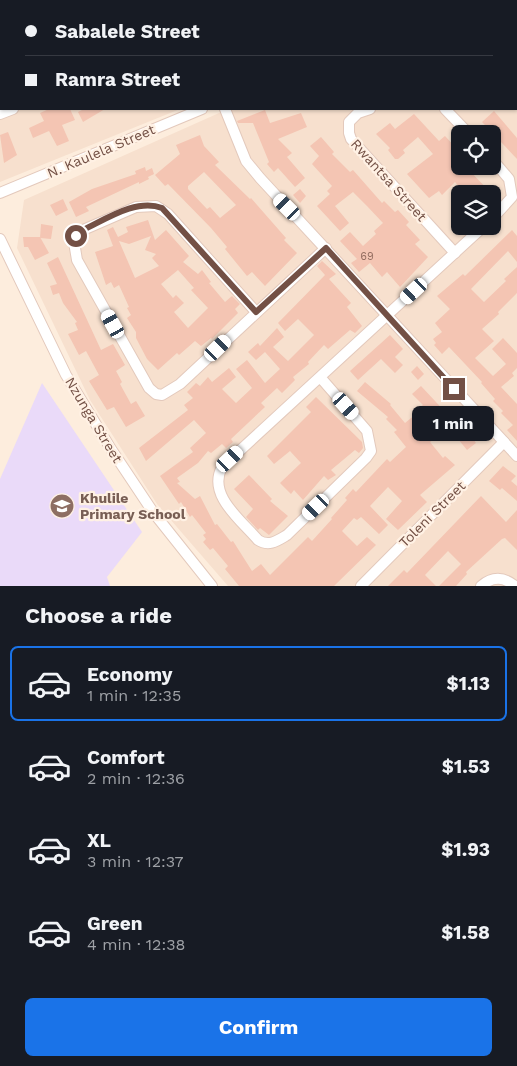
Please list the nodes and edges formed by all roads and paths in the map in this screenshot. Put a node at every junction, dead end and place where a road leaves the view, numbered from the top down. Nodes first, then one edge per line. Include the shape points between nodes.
1 (200, 110) edge
2 (225, 110) edge
3 (367, 110) edge
4 (446, 110) edge
5 (460, 125) edge
6 (501, 170) edge
7 (0, 193) edge
8 (501, 209) edge
9 (474, 235) edge
10 (0, 239) edge
11 (326, 248) junction
12 (455, 253) junction
13 (256, 312) junction
14 (387, 316) junction
15 (320, 377) junction
16 (504, 442) junction
17 (517, 456) edge
18 (212, 586) edge
19 (361, 586) edge
20 (482, 586) edge
21 (515, 586) edge

1 - 7 street, N. Kaulela Street
2 - 11 street via 246,161
3 - 12 street, Rwantsa Street via 349,122 351,139
4 - 5 street
6 - 8 street via 509,179 512,197
9 - 12 street
10 - 18 street, Nzunga Street via 66,375 110,449 153,512
11 - 13 street
11 - 14 street
12 - 14 street
13 - 13 street via 168,214 156,206 136,207 83,230 74,242 77,260 148,388 156,394 162,395 180,384
14 - 15 street
14 - 16 street
15 - 15 street via 368,431 371,451 287,535 270,544 264,543 221,496 217,476 222,467
16 - 17 street
16 - 19 street, Toleni Street
20 - 21 street via 493,578 502,578

